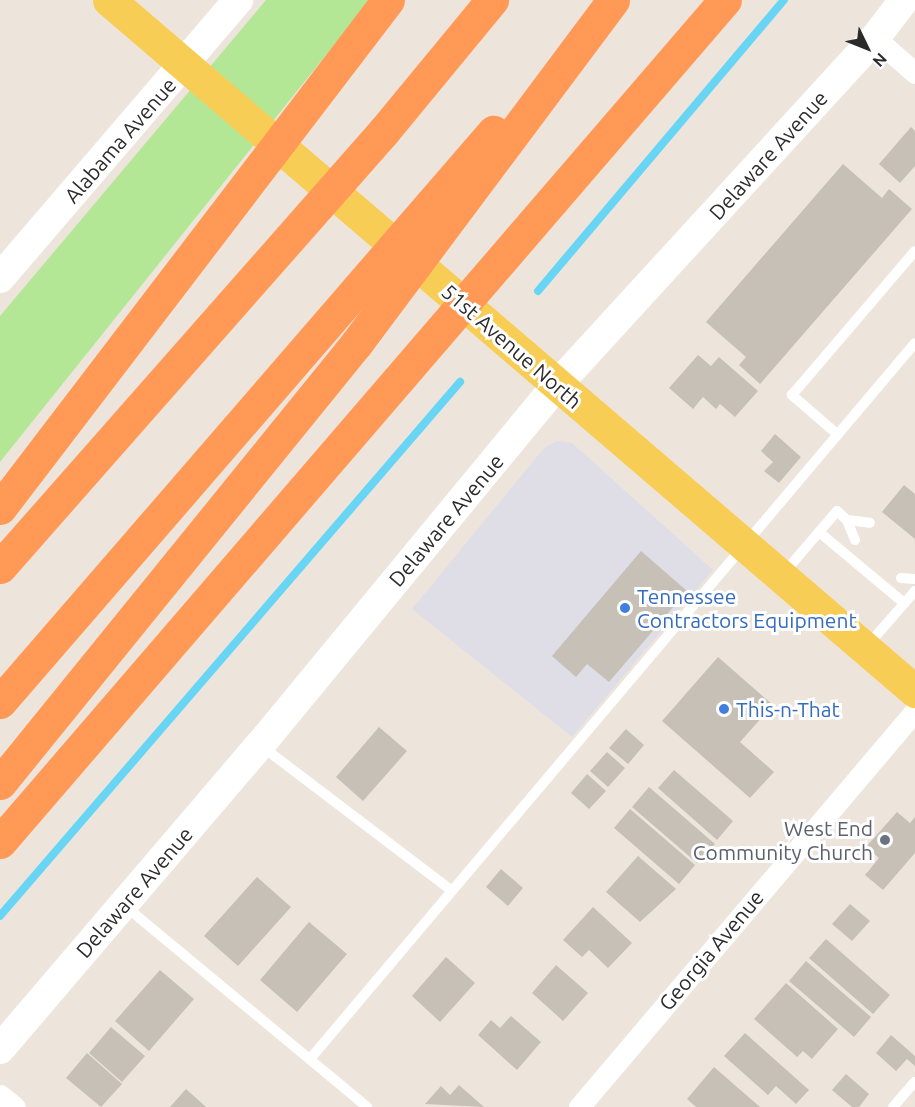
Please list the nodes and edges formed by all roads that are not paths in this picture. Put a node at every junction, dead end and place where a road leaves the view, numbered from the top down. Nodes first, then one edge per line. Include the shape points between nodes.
1 (109, 0) edge
2 (238, 0) edge
3 (388, 0) edge
4 (492, 0) edge
5 (606, 0) edge
6 (613, 0) edge
7 (725, 0) edge
8 (904, 0) edge
9 (875, 38) junction
10 (186, 64) junction
11 (915, 73) edge
12 (463, 185) junction
13 (915, 250) edge
14 (0, 278) edge
15 (915, 343) edge
16 (557, 384) junction
17 (837, 434) junction
18 (0, 508) edge
19 (847, 520) junction
20 (870, 523) dead end
21 (819, 532) junction
22 (855, 540) dead end
23 (742, 544) junction
24 (0, 567) edge
25 (781, 577) junction
26 (901, 578) dead end
27 (915, 579) edge
28 (915, 591) edge
29 (904, 603) junction
30 (866, 648) junction
31 (915, 691) edge
32 (0, 702) edge
33 (915, 711) edge
34 (260, 745) junction
35 (0, 783) edge
36 (0, 842) edge
37 (452, 891) junction
38 (122, 904) junction
39 (0, 1049) edge
40 (310, 1059) junction
41 (915, 1082) edge
42 (0, 1095) edge
43 (15, 1107) edge
44 (367, 1107) edge
45 (579, 1107) edge
46 (893, 1107) edge

1 - 10 main road, 51st Avenue North
2 - 10 main road, Alabama Avenue
3 - 18 highway
4 - 24 highway via 384,131
5 - 12 highway
6 - 12 highway
7 - 36 highway
8 - 9 main road, Delaware Avenue
9 - 11 street
9 - 16 main road, Delaware Avenue
10 - 14 main road, Alabama Avenue
10 - 16 main road, 51st Avenue North
12 - 32 highway via 327,322
12 - 35 highway via 356,344
13 - 17 lane via 792,395
15 - 17 lane
16 - 23 main road, 51st Avenue North
16 - 34 main road, Delaware Avenue
17 - 23 lane
19 - 20 lane
19 - 21 lane via 837,511
19 - 22 lane
21 - 25 lane
21 - 29 lane
23 - 25 main road, 51st Avenue North
23 - 37 lane
25 - 30 main road, 51st Avenue North
26 - 27 lane
28 - 29 lane
29 - 30 lane
30 - 31 main road, 51st Avenue North
33 - 45 street, Georgia Avenue
34 - 37 lane
34 - 38 main road, Delaware Avenue
37 - 40 lane
38 - 39 main road, Delaware Avenue
38 - 40 lane
40 - 44 lane
41 - 46 lane
42 - 43 street

